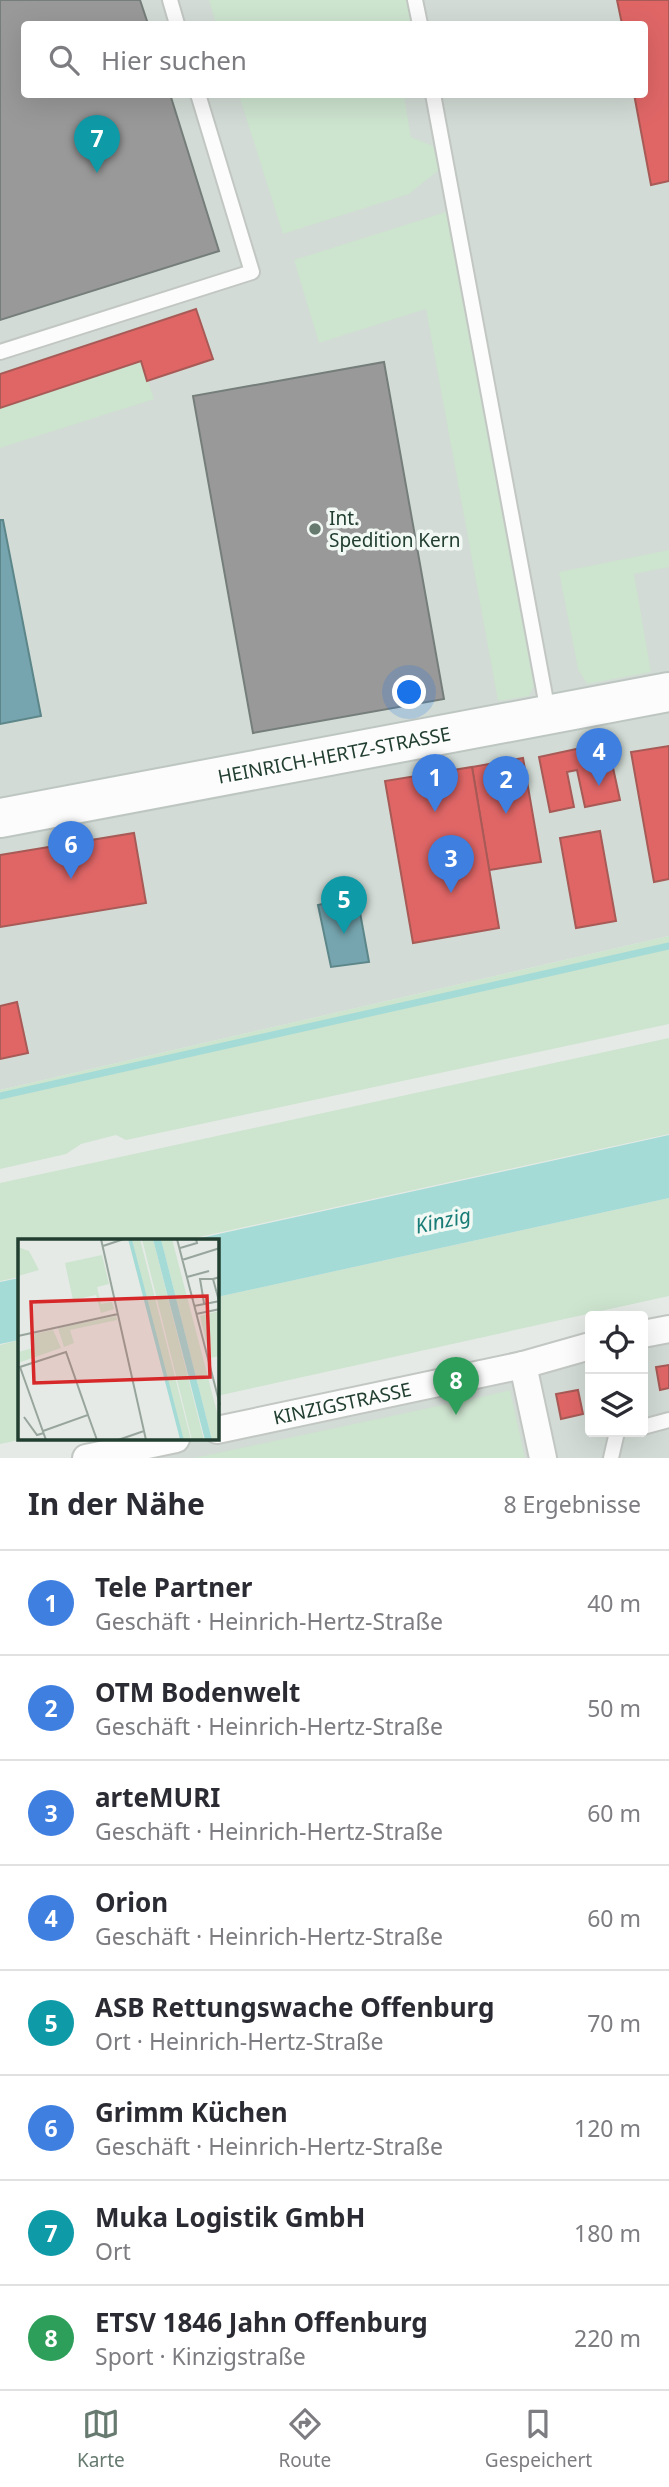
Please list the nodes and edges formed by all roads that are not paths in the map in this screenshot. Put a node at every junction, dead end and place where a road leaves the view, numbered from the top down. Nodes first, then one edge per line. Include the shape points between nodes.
1 (170, 0) edge
2 (415, 0) edge
3 (176, 21) edge
4 (419, 21) edge
5 (199, 98) edge
6 (434, 98) edge
7 (0, 352) edge
8 (669, 692) edge
9 (549, 713) junction
10 (0, 818) edge
11 (669, 1329) edge
12 (648, 1334) edge
13 (585, 1347) edge
14 (523, 1365) junction
15 (669, 1420) edge
16 (648, 1426) edge
17 (219, 1430) edge
18 (617, 1437) edge
19 (171, 1440) edge
20 (86, 1458) edge
21 (542, 1458) edge
22 (611, 1458) edge

1 - 3 lane
2 - 4 lane
5 - 7 lane via 252,272
6 - 9 lane
8 - 9 street, HEINRICH-HERTZ-STRASSE
9 - 10 street, HEINRICH-HERTZ-STRASSE
11 - 12 street
13 - 14 street, KINZIGSTRASSE
14 - 17 street, KINZIGSTRASSE
14 - 21 street
15 - 16 lane
18 - 22 lane
19 - 20 street

